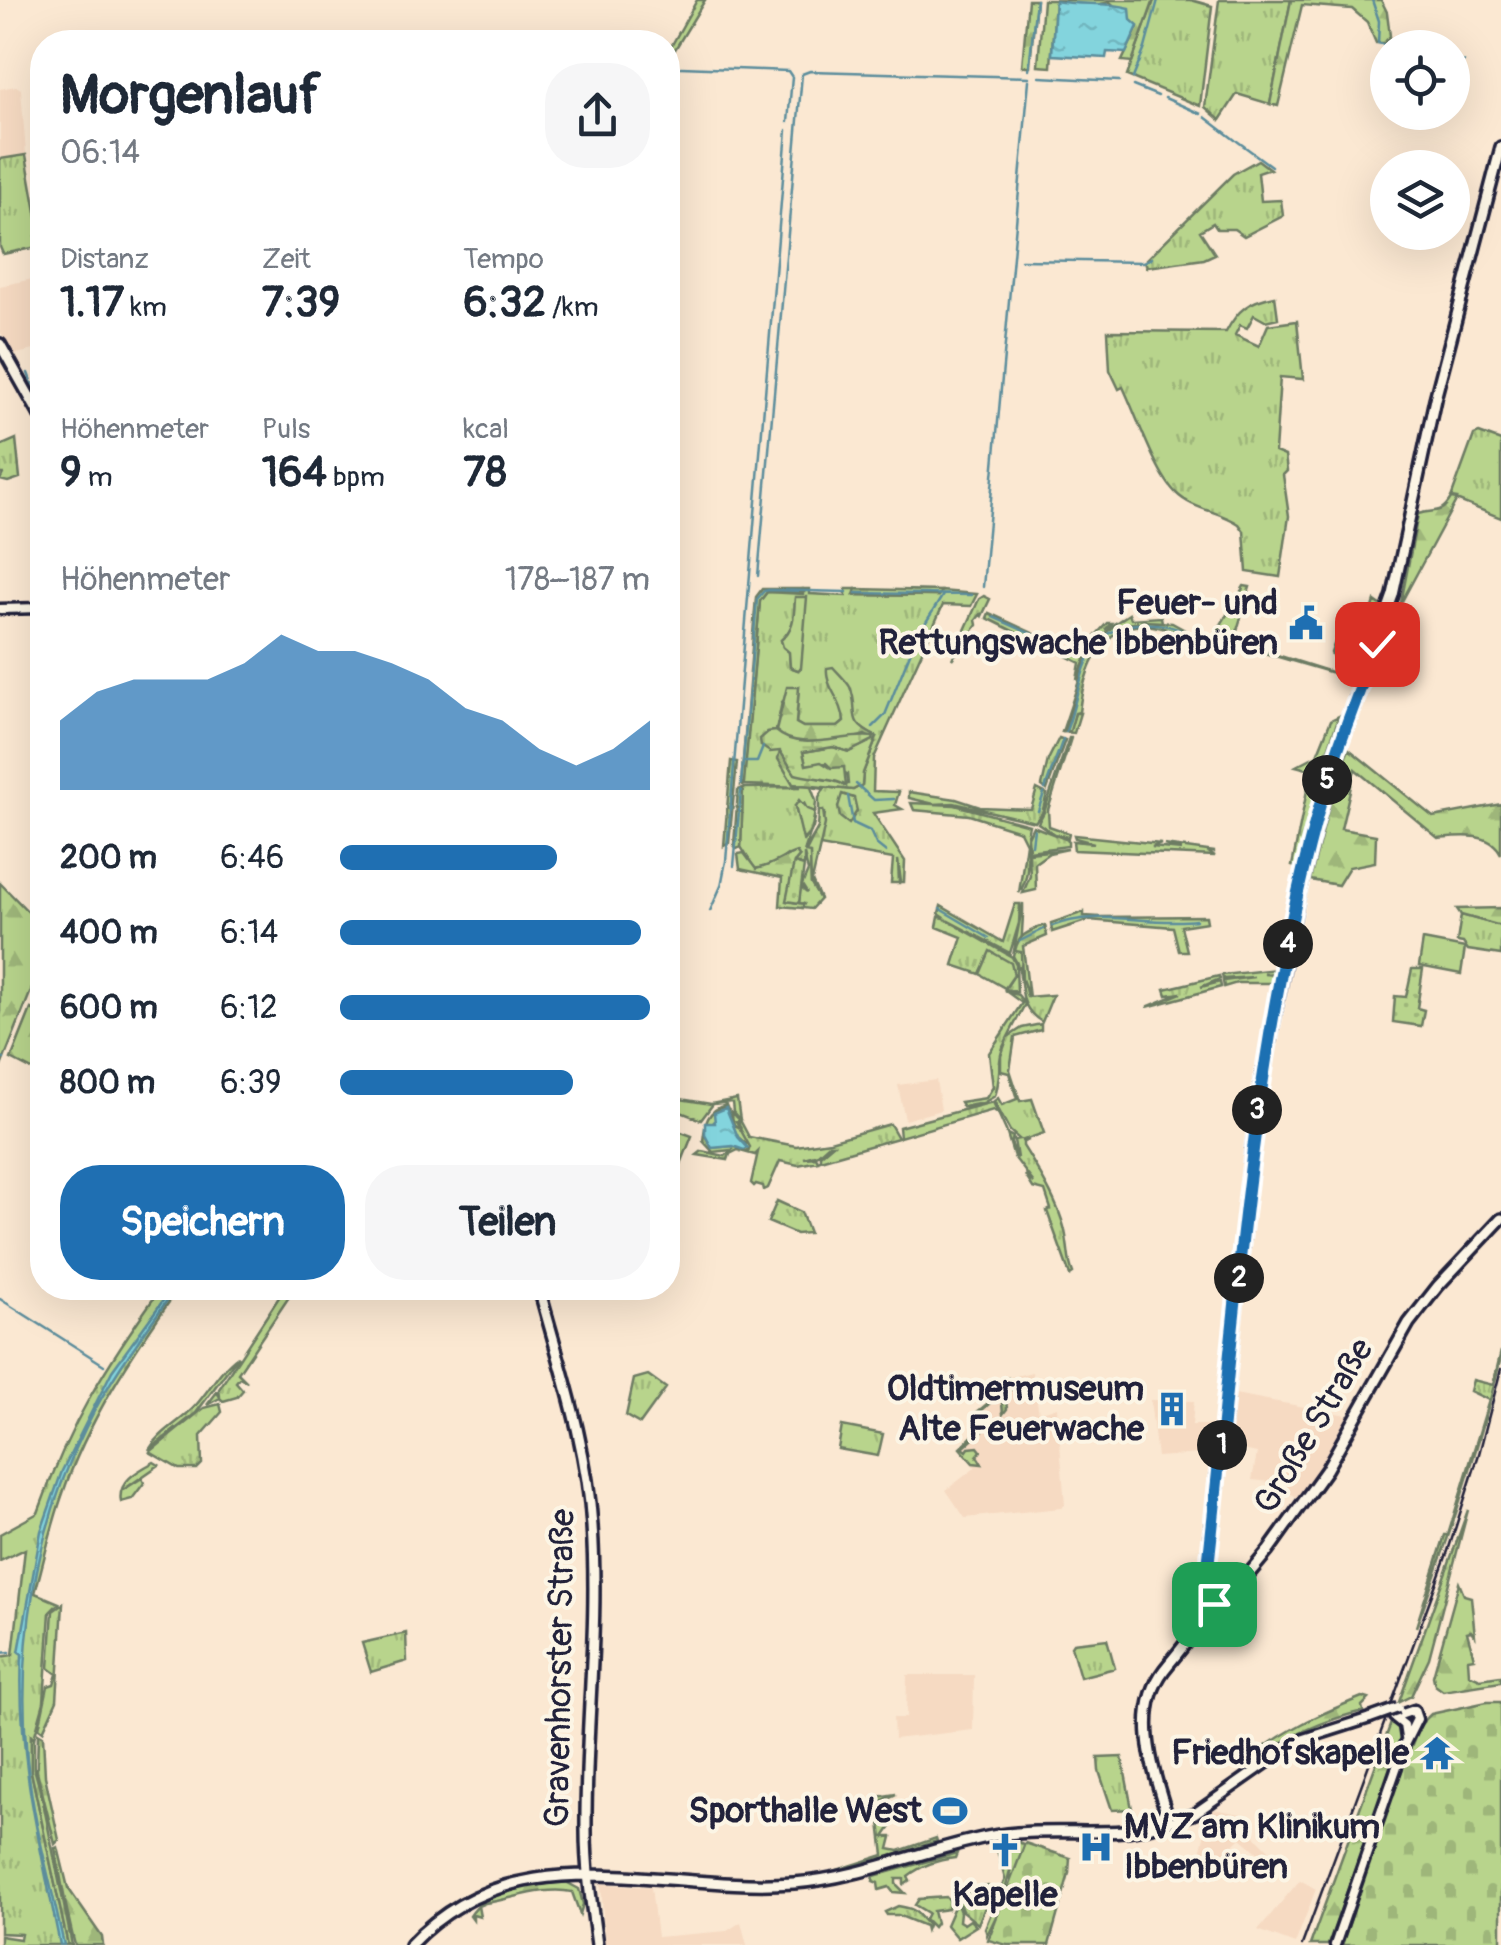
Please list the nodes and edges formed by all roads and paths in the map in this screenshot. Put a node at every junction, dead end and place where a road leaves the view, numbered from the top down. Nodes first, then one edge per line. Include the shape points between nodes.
1 (1501, 147) edge
2 (0, 344) edge
3 (30, 398) edge
4 (30, 608) edge
5 (0, 609) edge
6 (1501, 1218) edge
7 (543, 1300) edge
8 (1204, 1603) junction
9 (1414, 1710) junction
10 (1396, 1712) junction
11 (1406, 1732) junction
12 (1406, 1743) junction
13 (1169, 1822) junction
14 (587, 1874) junction
15 (410, 1945) edge
16 (597, 1945) edge
17 (1335, 1945) edge

1 - 8 main road via 1392,595 1327,780 1298,891 1253,1138
2 - 3 main road
4 - 5 street
6 - 8 main road, Große Straße via 1409,1323 1326,1470 1268,1552 1227,1600
7 - 14 main road, Gravenhorster Straße via 580,1440 592,1516
8 - 13 main road via 1197,1628 1148,1702 1148,1736
9 - 10 street
9 - 11 street
9 - 12 street via 1417,1719
10 - 11 street
10 - 13 street, bridge via 1286,1747 1194,1814
11 - 12 street
12 - 17 street
13 - 14 main road via 1128,1831 988,1836 796,1883
14 - 15 main road via 489,1889
14 - 16 main road, Gravenhorster Straße

